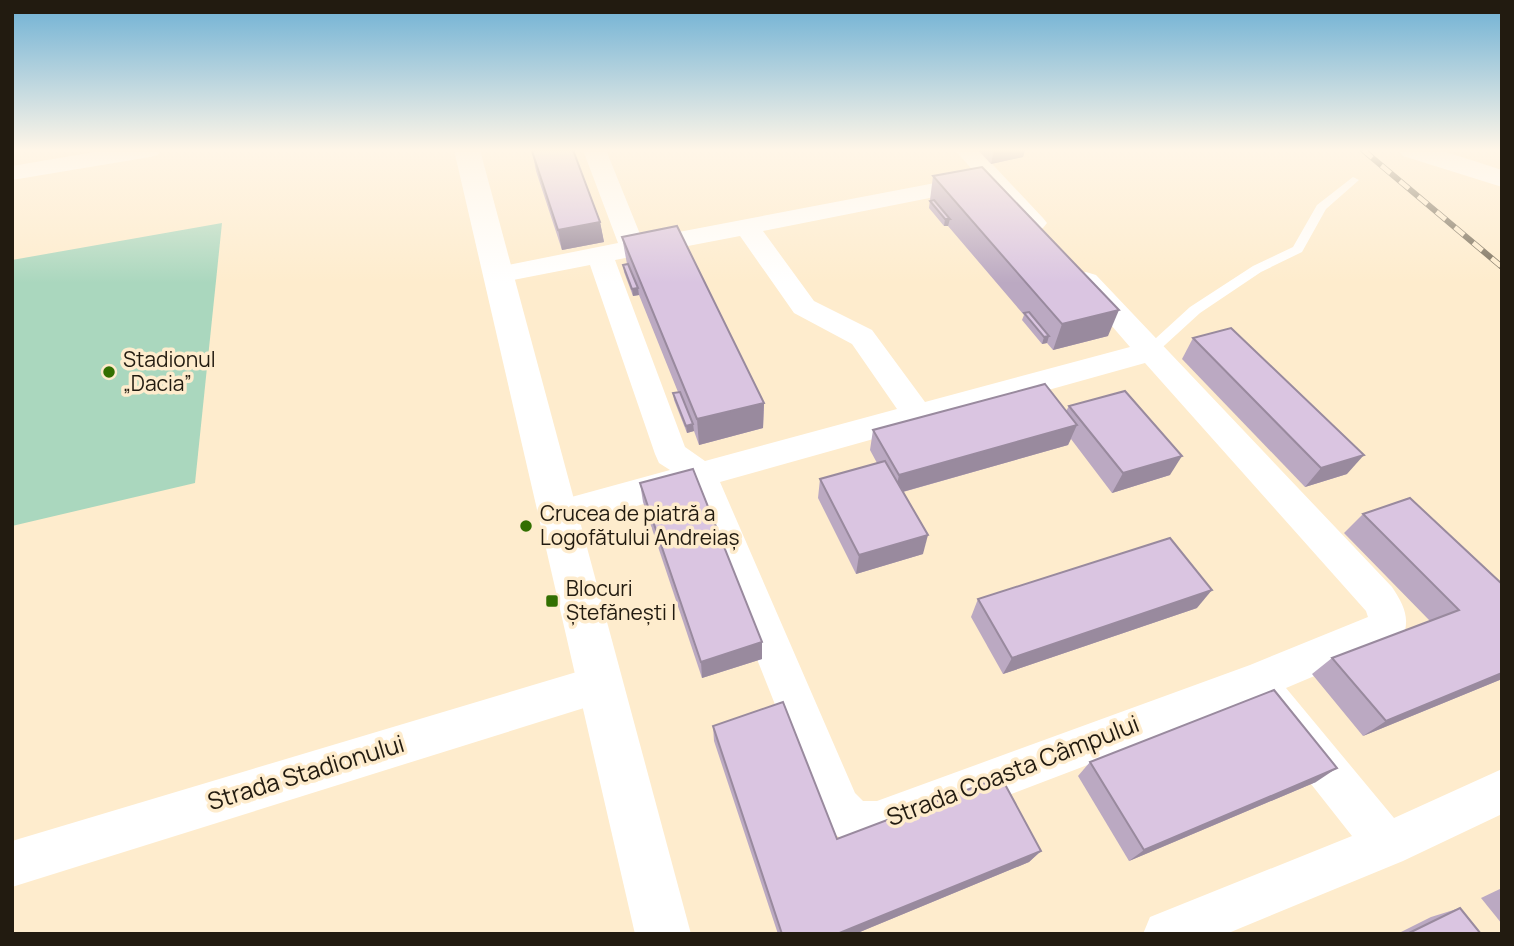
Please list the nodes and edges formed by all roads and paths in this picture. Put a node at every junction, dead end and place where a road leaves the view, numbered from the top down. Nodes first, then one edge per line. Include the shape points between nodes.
1 (478, 194) edge
2 (604, 194) edge
3 (915, 194) edge
4 (1008, 194) edge
5 (1336, 194) edge
6 (746, 226) junction
7 (1049, 240) edge
8 (616, 251) junction
9 (1067, 260) edge
10 (498, 275) junction
11 (1149, 352) junction
12 (918, 416) junction
13 (700, 474) junction
14 (558, 514) junction
15 (1256, 682) junction
16 (600, 684) junction
17 (1502, 790) edge
18 (1387, 845) junction
19 (12, 864) edge
20 (663, 934) edge
21 (1167, 934) edge

1 - 10 street
2 - 8 street
3 - 6 street
4 - 7 street
5 - 11 lane via 1321,207 1298,249 1257,269 1195,310
6 - 8 street
6 - 12 street via 804,307 862,337
8 - 10 street
8 - 13 street via 671,454
9 - 11 street
10 - 14 street
11 - 12 street
11 - 15 street, Strada Coasta Câmpului via 1387,612 1388,627
12 - 13 street
13 - 14 street
13 - 15 street, Strada Coasta Câmpului via 839,809 855,822 877,822
14 - 16 street
15 - 18 street
16 - 19 street, Strada Stadionului
16 - 20 street
17 - 18 street
18 - 21 street

